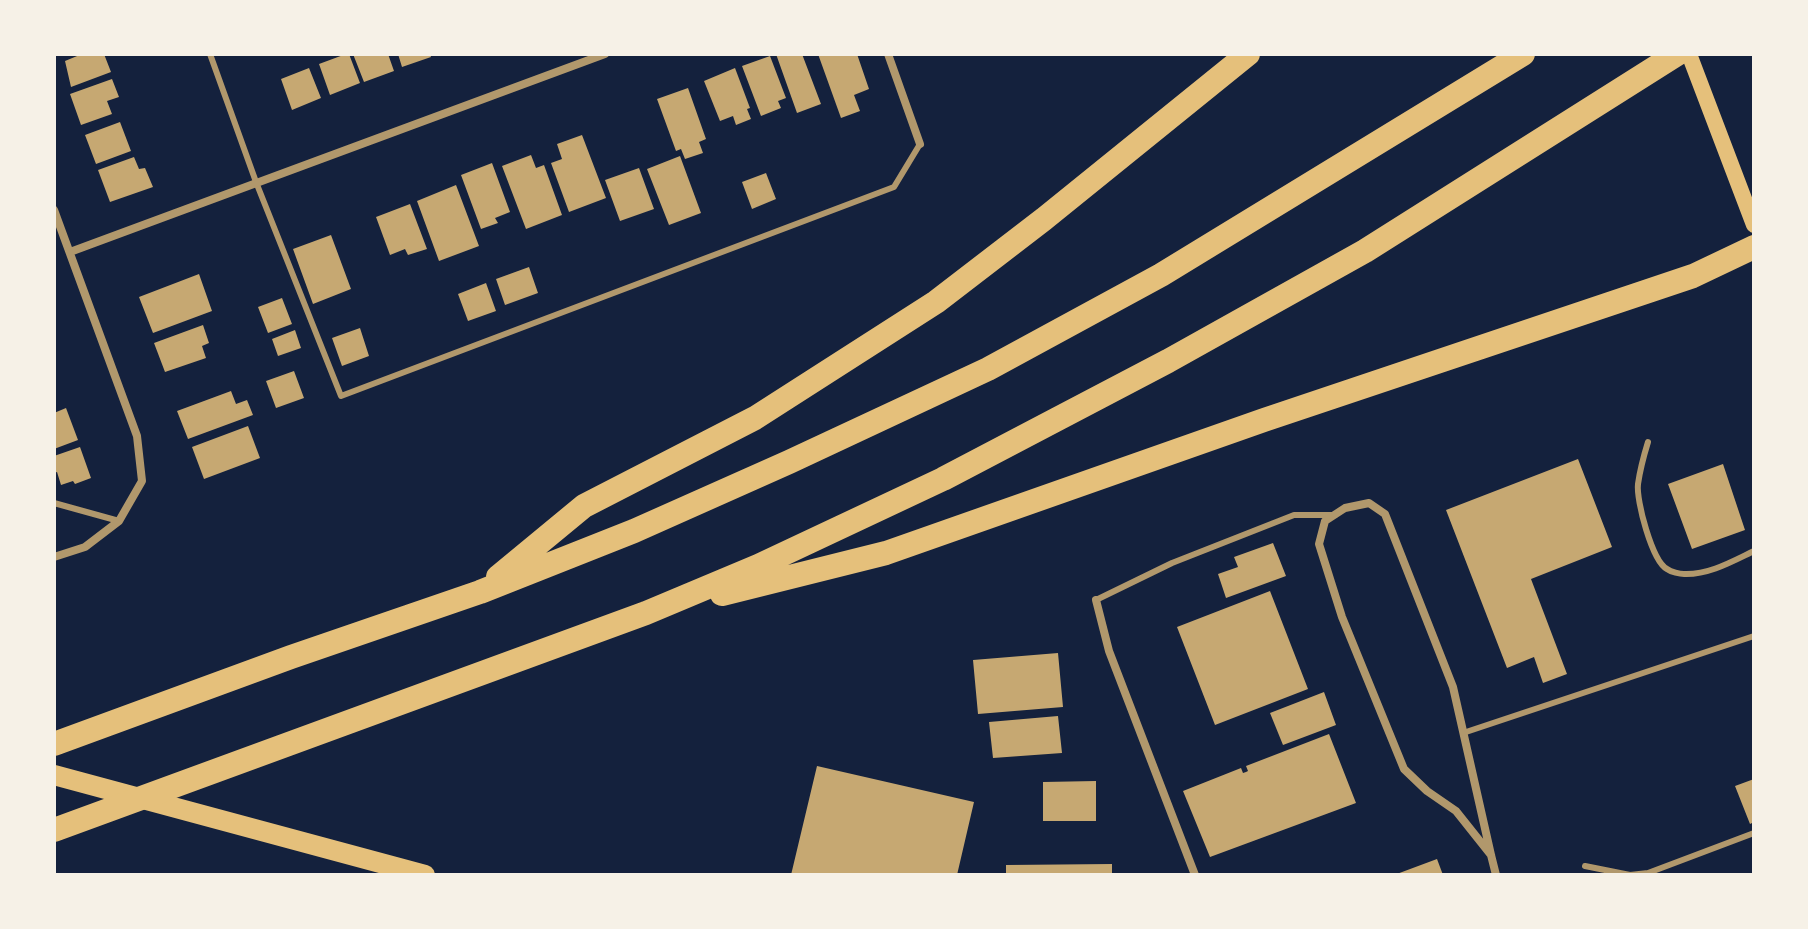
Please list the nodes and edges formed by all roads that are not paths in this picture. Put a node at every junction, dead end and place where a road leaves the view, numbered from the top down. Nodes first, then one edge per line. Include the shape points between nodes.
1 (210, 54) edge
2 (605, 54) edge
3 (888, 54) edge
4 (1248, 54) edge
5 (1523, 54) edge
6 (1677, 54) edge
7 (1689, 54) edge
8 (920, 144) joint
9 (256, 182) junction
10 (54, 210) edge
11 (1754, 225) edge
12 (1754, 247) edge
13 (70, 252) junction
14 (1648, 442) dead end
15 (54, 503) edge
16 (1335, 515) junction
17 (119, 521) junction
18 (1754, 551) edge
19 (54, 557) edge
20 (480, 592) junction
21 (1096, 600) joint
22 (646, 613) junction
23 (1754, 636) edge
24 (1463, 733) junction
25 (54, 744) edge
26 (54, 775) edge
27 (54, 830) edge
28 (1754, 833) edge
29 (1491, 855) junction
30 (1585, 866) dead end
31 (383, 870) edge
32 (425, 875) edge
33 (1195, 875) edge
34 (1496, 875) edge

1 - 9 lane
2 - 9 street
3 - 8 street
4 - 20 highway via 936,302 755,418 584,506
5 - 20 highway via 1161,275 988,369 719,494
6 - 22 highway via 1365,251 1168,361 943,479
7 - 11 main road
8 - 9 lane via 894,187 341,396
9 - 13 street
10 - 13 street
12 - 22 highway via 1693,276 886,553
13 - 17 street via 137,436 142,481
14 - 18 lane via 1637,487 1665,569 1698,573
15 - 17 lane
16 - 21 lane via 1294,515 1172,563
16 - 24 street via 1369,503 1385,514 1453,687
16 - 29 street via 1325,521 1319,544 1342,617 1404,769 1456,811
17 - 19 street via 85,547
20 - 25 highway
21 - 33 street via 1109,651
22 - 27 highway
23 - 24 lane
24 - 29 street
26 - 31 main road
28 - 30 lane via 1648,873
29 - 34 street
31 - 32 main road

